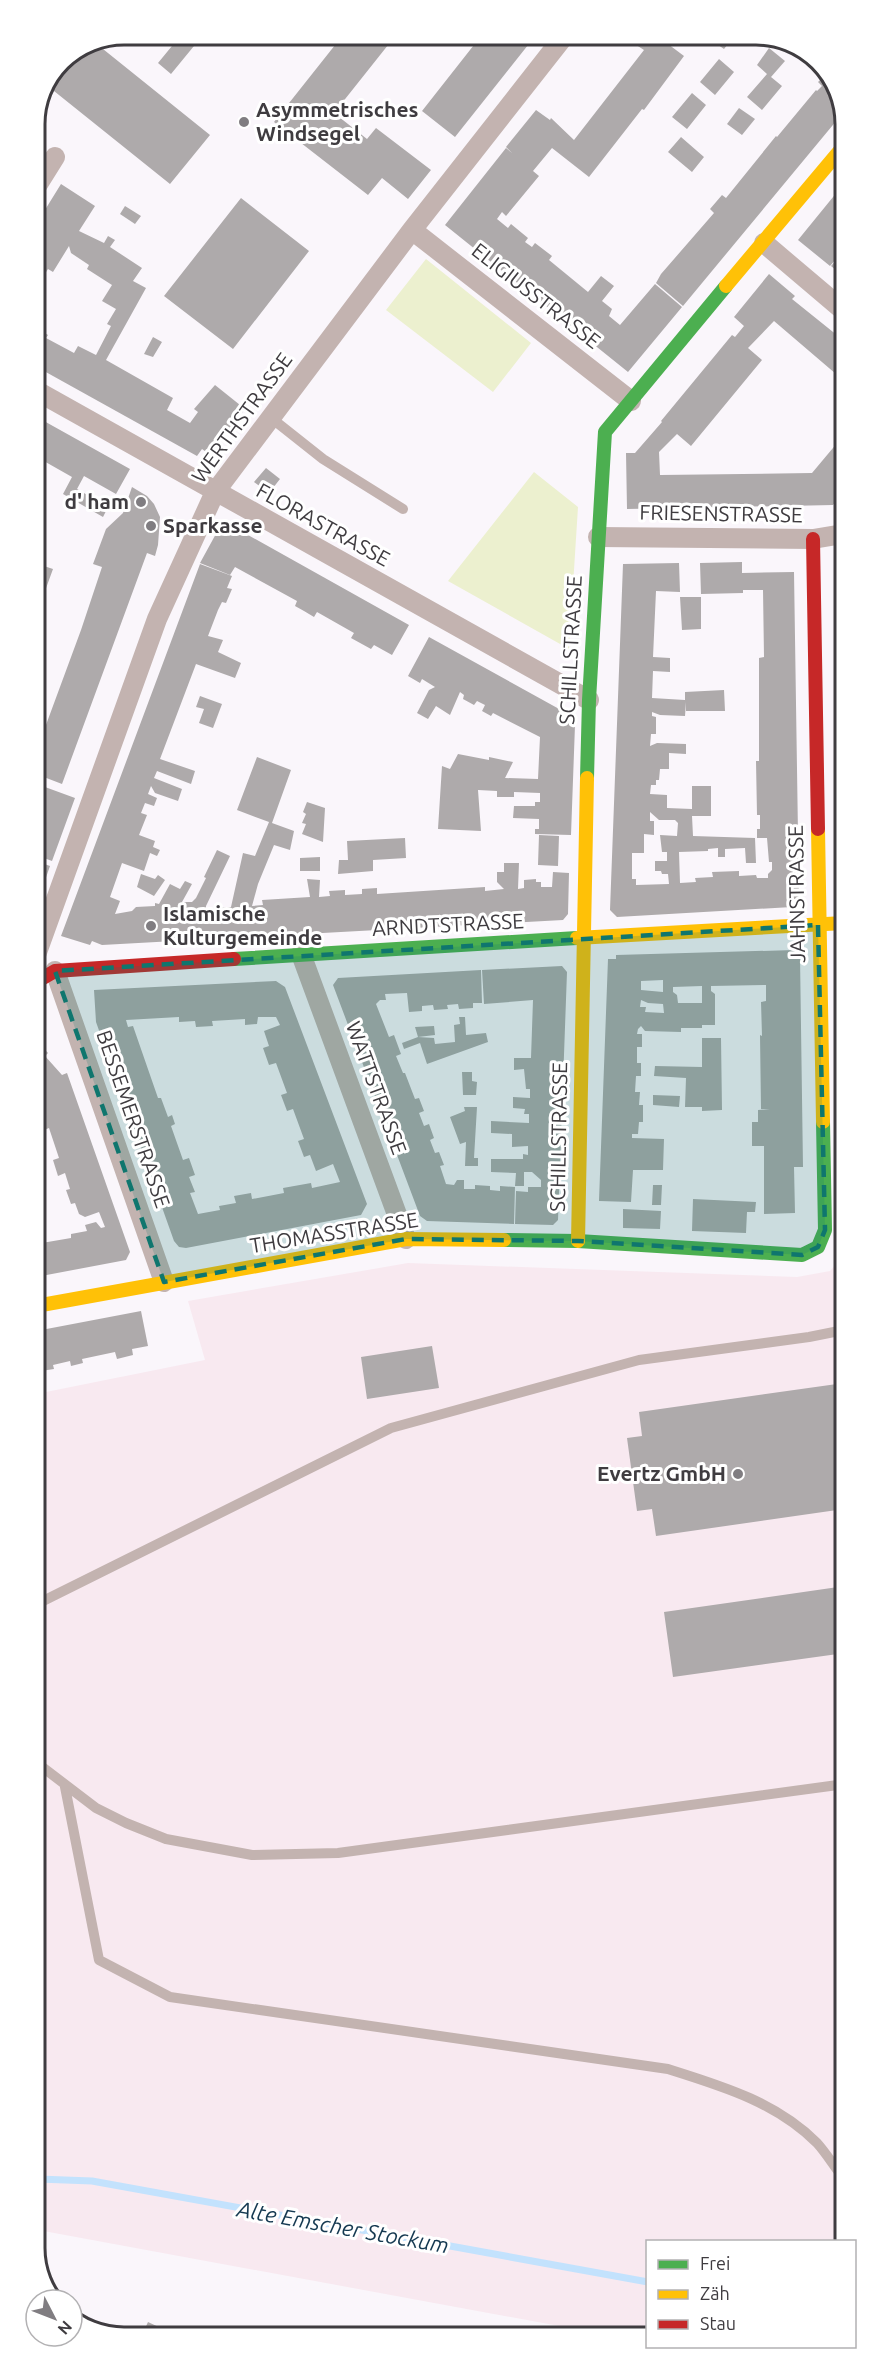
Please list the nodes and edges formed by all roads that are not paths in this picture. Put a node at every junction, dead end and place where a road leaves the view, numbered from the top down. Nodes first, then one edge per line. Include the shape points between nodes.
1 (557, 45) edge
2 (55, 157) dead end
3 (835, 157) edge
4 (45, 173) edge
5 (412, 230) junction
6 (764, 243) junction
7 (835, 303) edge
8 (45, 396) edge
9 (631, 401) junction
10 (270, 417) junction
11 (215, 492) junction
12 (403, 509) dead end
13 (835, 535) edge
14 (598, 537) junction
15 (813, 539) junction
16 (589, 700) junction
17 (835, 923) edge
18 (818, 925) junction
19 (45, 930) edge
20 (583, 938) junction
21 (301, 954) junction
22 (45, 976) edge
23 (45, 986) edge
24 (406, 1239) junction
25 (578, 1241) junction
26 (818, 1247) joint
27 (165, 1282) junction
28 (45, 1304) edge
29 (835, 1332) edge
30 (45, 1600) edge
31 (45, 1770) edge
32 (835, 1785) edge
33 (65, 1787) junction
34 (835, 2162) edge

1 - 5 street, WERTHSTRASSE
2 - 4 street
3 - 6 street, SCHILLSTRASSE
5 - 9 street, ELIGIUSSTRASSE
5 - 10 street, WERTHSTRASSE
6 - 7 street
6 - 9 street, SCHILLSTRASSE
8 - 11 street, FLORASTRASSE
9 - 14 street, SCHILLSTRASSE via 605,432
10 - 11 street, WERTHSTRASSE
10 - 12 lane via 323,459
11 - 16 street, FLORASTRASSE
11 - 19 street, WERTHSTRASSE via 157,619
13 - 15 street, FRIESENSTRASSE
14 - 15 street, FRIESENSTRASSE
14 - 16 street, SCHILLSTRASSE
15 - 18 street, JAHNSTRASSE
16 - 20 street, SCHILLSTRASSE
17 - 18 street, ARNDTSTRASSE
18 - 20 street, ARNDTSTRASSE
18 - 26 street, JAHNSTRASSE via 825,1230
20 - 21 street, ARNDTSTRASSE
20 - 25 street, SCHILLSTRASSE
21 - 22 street, ARNDTSTRASSE
21 - 24 street, WATTSTRASSE
23 - 27 street, BESSEMERSTRASSE
24 - 25 street, THOMASSTRASSE
24 - 27 street, THOMASSTRASSE
25 - 26 street, THOMASSTRASSE via 802,1255
27 - 28 street, THOMASSTRASSE
29 - 30 lane via 639,1360 391,1428
31 - 33 lane
32 - 33 lane via 338,1853 252,1856 166,1839 96,1808
33 - 34 lane via 99,1960 171,1997 668,2069 724,2086 783,2114

